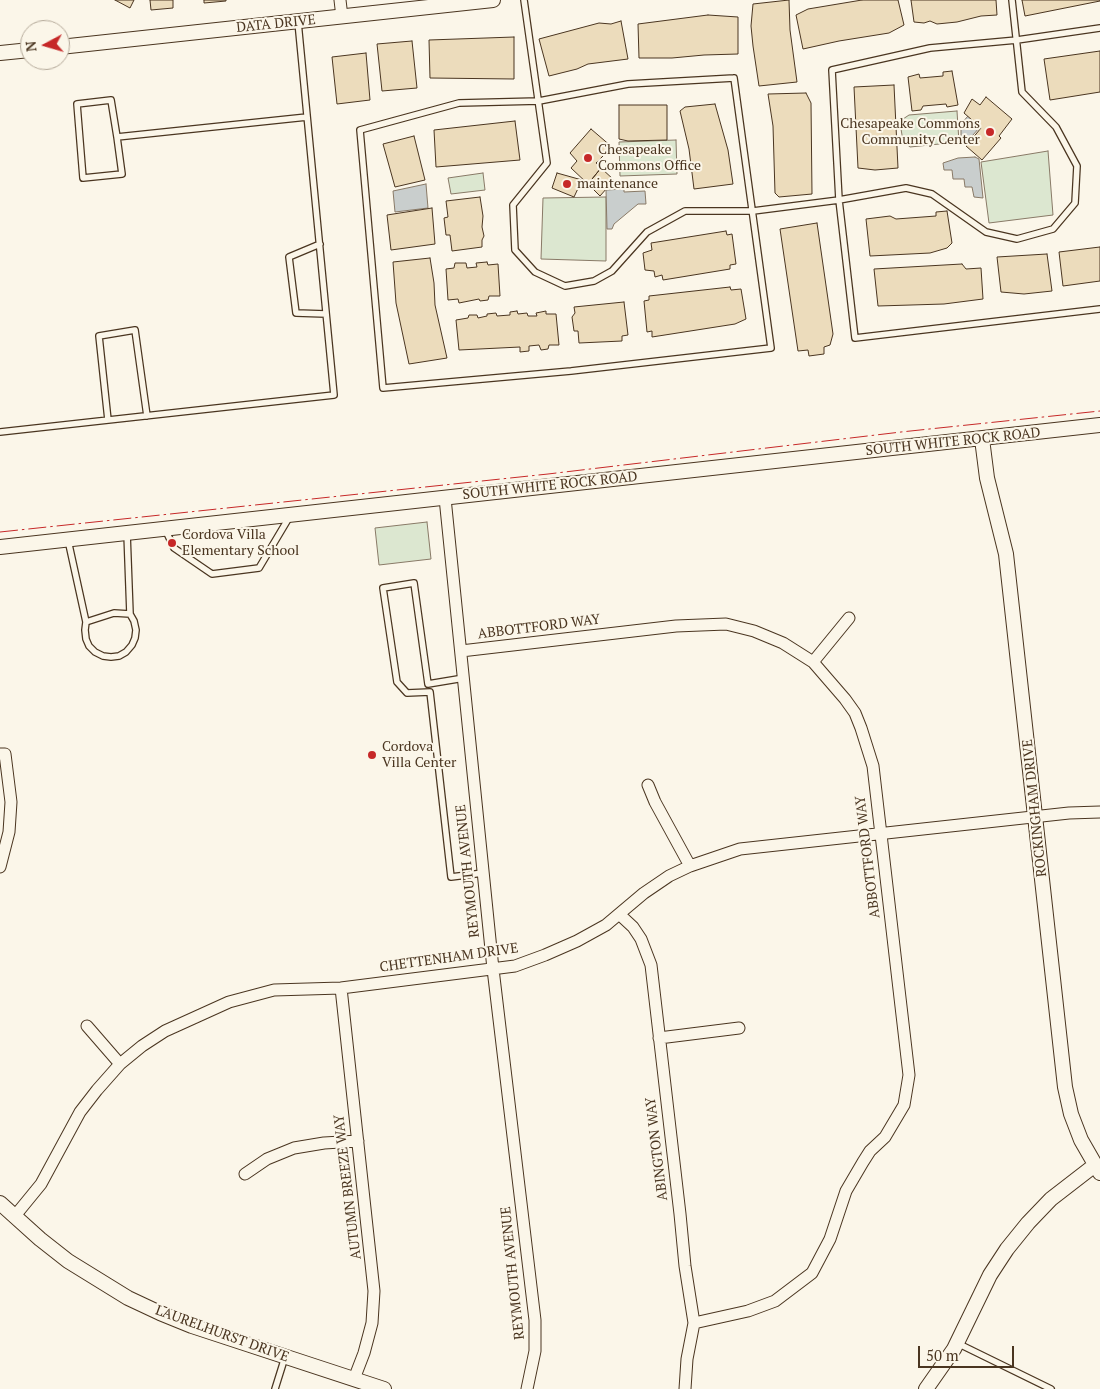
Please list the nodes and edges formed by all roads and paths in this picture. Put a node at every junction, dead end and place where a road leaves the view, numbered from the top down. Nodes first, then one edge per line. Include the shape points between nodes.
1 (340, 0) edge
2 (493, 0) edge
3 (524, 0) edge
4 (1012, 0) edge
5 (342, 17) junction
6 (298, 22) junction
7 (1100, 28) edge
8 (1017, 40) junction
9 (70, 46) edge
10 (20, 51) edge
11 (0, 54) edge
12 (539, 101) junction
13 (308, 117) junction
14 (117, 137) junction
15 (839, 200) junction
16 (753, 211) junction
17 (320, 244) junction
18 (1100, 309) edge
19 (326, 314) junction
20 (147, 416) junction
21 (108, 420) junction
22 (1100, 425) edge
23 (0, 432) edge
24 (982, 439) junction
25 (446, 498) junction
26 (291, 515) junction
27 (165, 529) junction
28 (127, 533) junction
29 (68, 540) junction
30 (0, 547) edge
31 (130, 614) junction
32 (849, 618) dead end
33 (86, 622) junction
34 (461, 651) junction
35 (813, 662) junction
36 (464, 678) junction
37 (428, 684) junction
38 (430, 692) junction
39 (0, 754) edge
40 (648, 785) dead end
41 (1100, 812) edge
42 (1036, 817) junction
43 (880, 834) junction
44 (690, 866) junction
45 (0, 867) edge
46 (483, 873) junction
47 (619, 914) junction
48 (492, 968) junction
49 (341, 988) junction
50 (87, 1026) dead end
51 (739, 1028) dead end
52 (659, 1038) junction
53 (120, 1064) junction
54 (358, 1142) junction
55 (1097, 1169) edge
56 (245, 1174) dead end
57 (0, 1203) edge
58 (14, 1217) junction
59 (694, 1323) junction
60 (957, 1343) junction
61 (286, 1357) junction
62 (354, 1379) junction
63 (275, 1389) edge
64 (384, 1389) edge
65 (527, 1389) edge
66 (685, 1389) edge
67 (926, 1389) edge
68 (1051, 1389) edge

1 - 5 street
2 - 5 street, DATA DRIVE
3 - 12 lane
4 - 8 lane
5 - 6 street, DATA DRIVE
6 - 9 street, DATA DRIVE
6 - 13 lane
7 - 8 lane
8 - 15 lane via 930,48 832,70
8 - 15 lane via 1022,92 1056,127 1077,166 1075,203 1053,228 1017,239 986,232 932,194 906,188
10 - 11 street
12 - 16 lane via 628,84 734,78
12 - 16 lane via 547,163 513,206 515,250 535,272 565,286 594,281 612,271 647,232 685,211
12 - 16 lane via 459,103 360,130 384,388 771,348
13 - 14 lane
13 - 17 lane
14 - 14 lane via 111,100 77,104 83,178 122,174
15 - 16 lane
15 - 18 lane via 855,338
17 - 19 lane
17 - 19 lane via 289,257 296,313
19 - 20 lane via 334,395
20 - 21 lane
20 - 21 lane via 136,330 100,336
21 - 23 lane
22 - 24 street, SOUTH WHITE ROCK ROAD
24 - 25 street, SOUTH WHITE ROCK ROAD
24 - 42 street, ROCKINGHAM DRIVE via 989,485 1006,554
25 - 26 street, SOUTH WHITE ROCK ROAD
25 - 34 street, REYMOUTH AVENUE
26 - 27 street, SOUTH WHITE ROCK ROAD
26 - 27 lane via 259,568 212,574 174,548
27 - 28 street, SOUTH WHITE ROCK ROAD
28 - 29 street, SOUTH WHITE ROCK ROAD
28 - 31 lane
29 - 30 street, SOUTH WHITE ROCK ROAD
29 - 33 lane
31 - 33 lane via 114,613
31 - 33 lane via 136,630 135,638 126,652 119,656 103,656 89,646 84,630
32 - 35 street
34 - 35 street, ABBOTTFORD WAY via 676,626 726,624 782,643
34 - 36 street, REYMOUTH AVENUE
35 - 43 street, ABBOTTFORD WAY via 845,699 861,728 873,766
36 - 37 lane
36 - 46 street, REYMOUTH AVENUE
37 - 38 lane
37 - 38 lane via 414,583 383,588 397,682 407,693
38 - 46 lane via 451,877
39 - 45 street via 4,754 11,802 9,832
40 - 44 street
41 - 42 street, CHETTENHAM DRIVE
42 - 43 street, CHETTENHAM DRIVE
42 - 55 street, ROCKINGHAM DRIVE via 1065,1087 1081,1140
43 - 44 street, CHETTENHAM DRIVE via 740,849
43 - 59 street, ABBOTTFORD WAY via 909,1074 904,1105 884,1137 862,1162 846,1190 830,1239 812,1273 775,1300 748,1311
44 - 47 street, CHETTENHAM DRIVE via 669,876
46 - 48 street, REYMOUTH AVENUE
47 - 48 street, CHETTENHAM DRIVE via 606,925 545,955 515,966
47 - 52 street, ABINGTON WAY via 633,927 647,952
48 - 49 street, CHETTENHAM DRIVE
48 - 65 street, REYMOUTH AVENUE via 535,1320 535,1351
49 - 53 street, CHETTENHAM DRIVE via 274,990 229,1002 165,1031
49 - 54 street, AUTUMN BREEZE WAY
50 - 53 street
51 - 52 street
52 - 59 street, ABINGTON WAY
53 - 58 street, CHETTENHAM DRIVE via 80,1112 41,1184
54 - 56 street via 294,1148 267,1159
54 - 62 street, AUTUMN BREEZE WAY via 374,1291 372,1323
55 - 60 street via 1052,1199 1007,1249 990,1275
57 - 58 street, LAURELHURST DRIVE
58 - 61 street, LAURELHURST DRIVE via 68,1261 128,1298 192,1326
59 - 66 street, ABINGTON WAY
60 - 67 street
60 - 68 lane
61 - 62 street, LAURELHURST DRIVE
61 - 63 lane
62 - 64 street, LAURELHURST DRIVE

